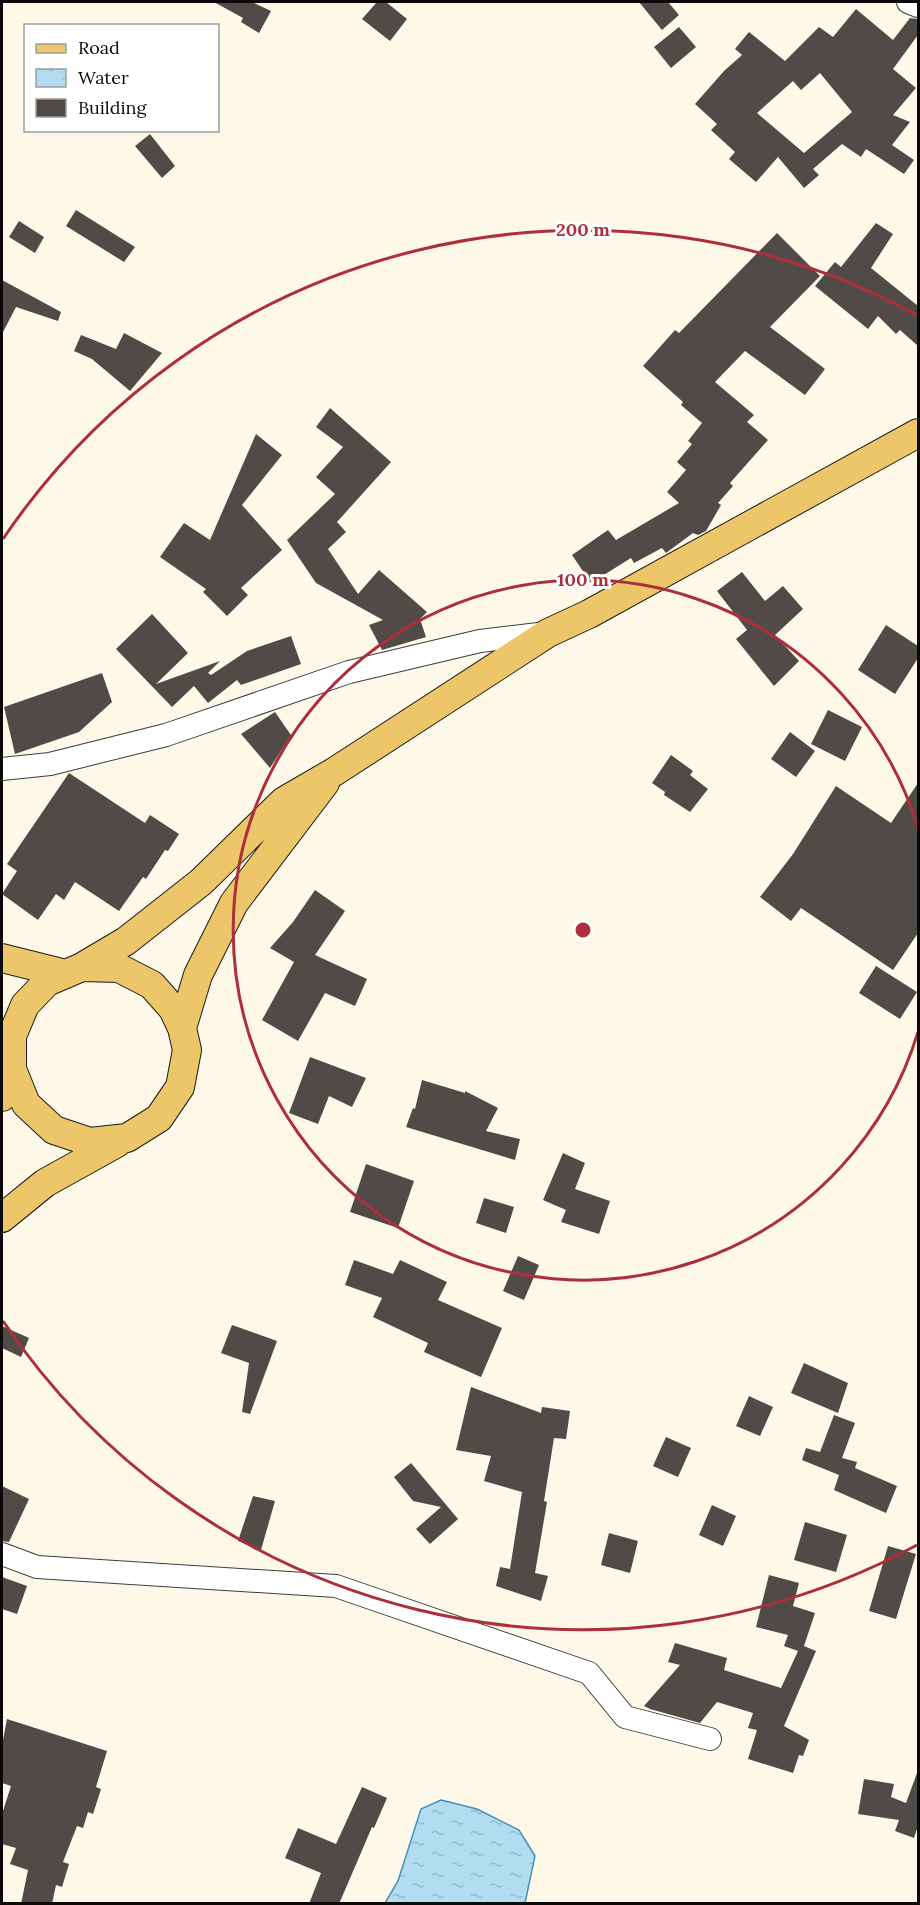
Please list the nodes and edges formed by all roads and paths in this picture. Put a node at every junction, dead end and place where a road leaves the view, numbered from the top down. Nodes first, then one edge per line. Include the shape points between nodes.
1 (908, 2) edge
2 (918, 6) edge
3 (918, 433) edge
4 (548, 633) junction
5 (2, 769) edge
6 (334, 772) junction
7 (2, 958) edge
8 (74, 970) junction
9 (182, 1028) junction
10 (8, 1057) edge
11 (2, 1097) edge
12 (127, 1138) junction
13 (2, 1218) edge
14 (2, 1554) edge
15 (710, 1739) dead end

1 - 2 street
3 - 4 main road
4 - 5 street via 480,641 349,672 166,735 50,764
4 - 6 main road
6 - 8 main road via 284,801 166,911 126,941
6 - 9 main road via 234,903 198,975
7 - 8 main road
8 - 9 main road via 119,968 153,985 173,1009
8 - 10 main road via 47,982 25,1005
9 - 12 main road via 187,1050 180,1087 159,1118
10 - 11 main road
10 - 12 main road via 26,1104 54,1130 90,1142
12 - 13 main road via 45,1183
14 - 15 street via 37,1568 336,1586 589,1673 625,1718

